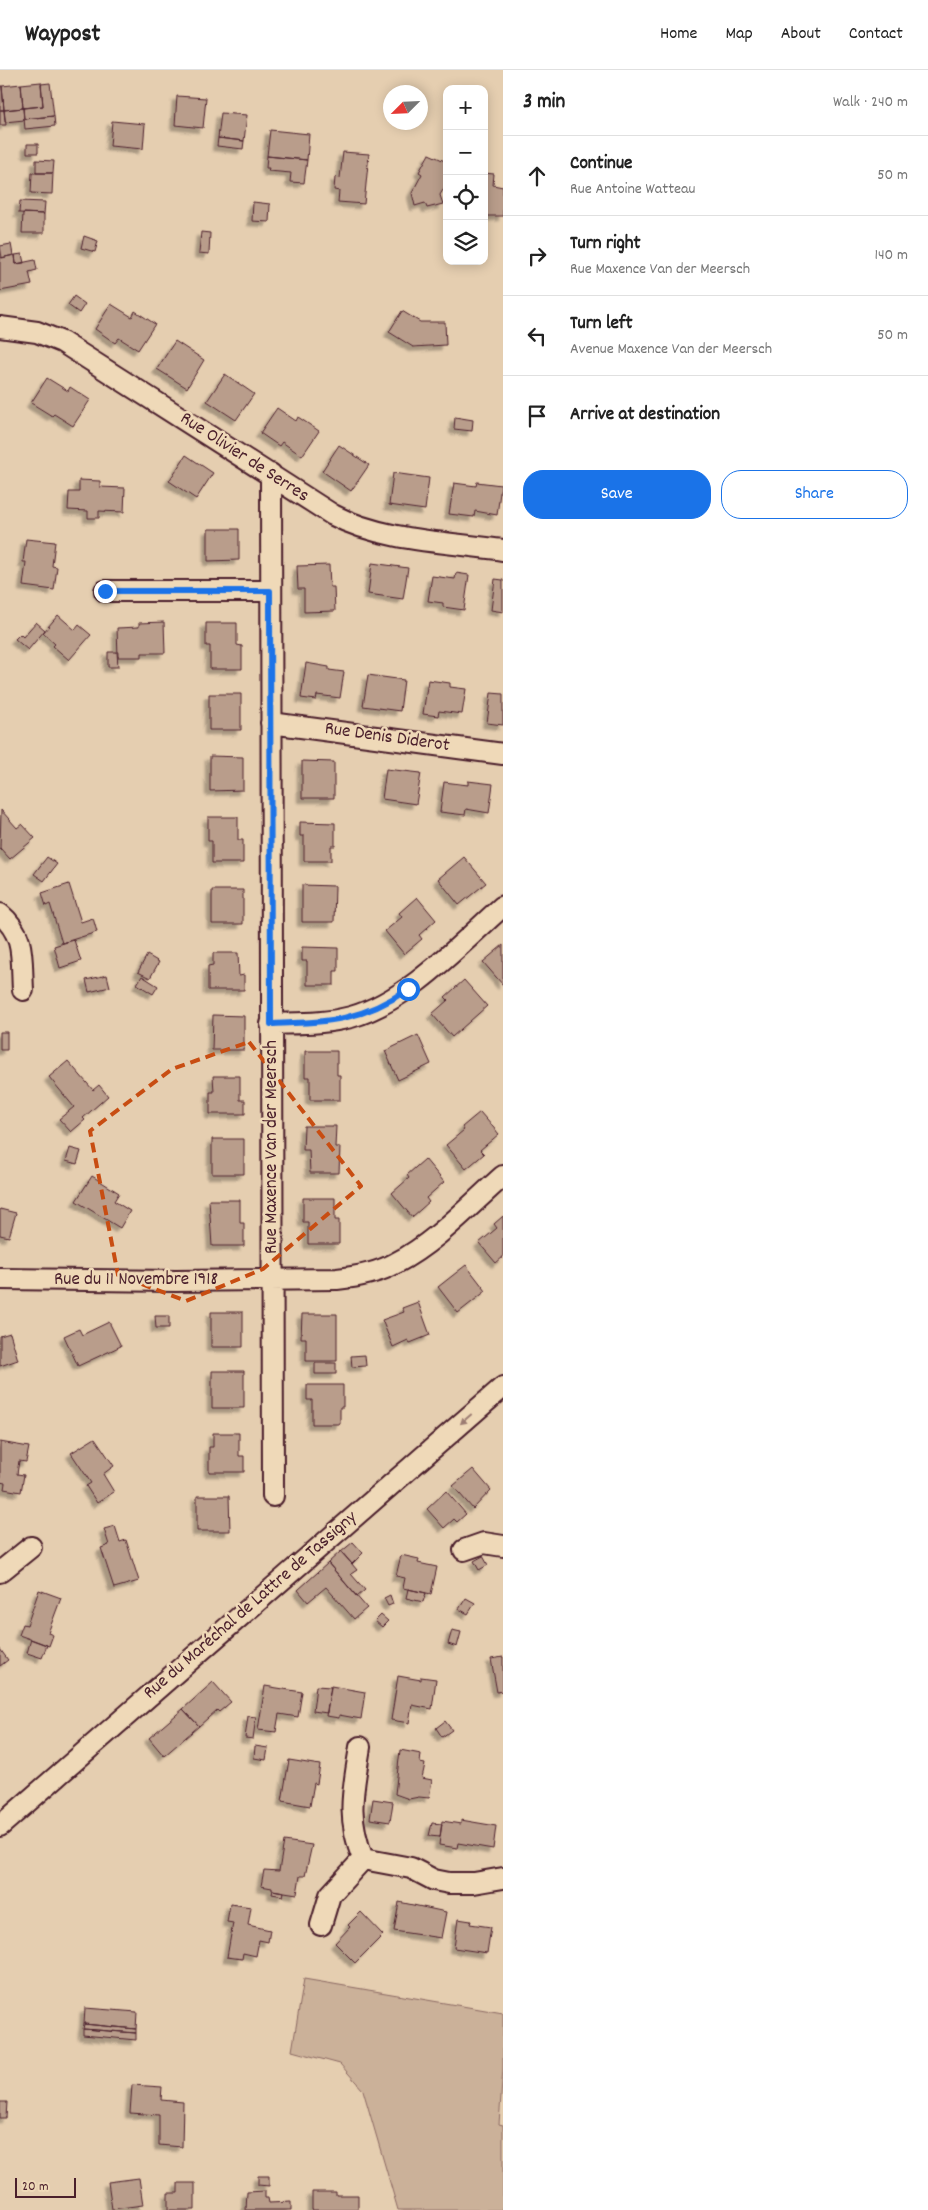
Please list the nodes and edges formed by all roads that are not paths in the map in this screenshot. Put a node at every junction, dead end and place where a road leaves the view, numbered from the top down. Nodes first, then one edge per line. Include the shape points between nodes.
1 (0, 327) edge
2 (271, 474) junction
3 (503, 550) edge
4 (105, 591) dead end
5 (270, 591) junction
6 (271, 723) junction
7 (503, 754) edge
8 (503, 906) edge
9 (0, 914) edge
10 (23, 990) dead end
11 (271, 1024) junction
12 (503, 1176) edge
13 (0, 1279) edge
14 (272, 1280) junction
15 (503, 1387) edge
16 (273, 1496) dead end
17 (503, 1546) edge
18 (31, 1548) dead end
19 (464, 1550) dead end
20 (0, 1572) edge
21 (360, 1747) dead end
22 (0, 1826) edge
23 (363, 1859) junction
24 (503, 1878) edge
25 (321, 1925) dead end

1 - 2 street, Rue Olivier de Serres via 37,332 62,342
2 - 3 street, Rue Olivier de Serres via 355,526
2 - 5 street, Rue Maxence Van der Meersch
4 - 5 street
5 - 6 street, Rue Maxence Van der Meersch
6 - 7 street, Rue Denis Diderot
6 - 11 street, Rue Maxence Van der Meersch
8 - 11 street via 408,989 382,1005 349,1018
9 - 10 street via 18,934
11 - 14 street, Rue Maxence Van der Meersch
12 - 14 street, Rue du 11 Novembre 1918 via 422,1246 395,1264 353,1277
13 - 14 street, Rue du 11 Novembre 1918
14 - 16 street
15 -> 22 street, Rue du Maréchal de Lattre de Tassigny
17 - 19 street via 484,1543
18 - 20 street
21 - 23 street via 351,1810
23 - 24 street via 411,1868 450,1884
23 - 25 street via 330,1895

